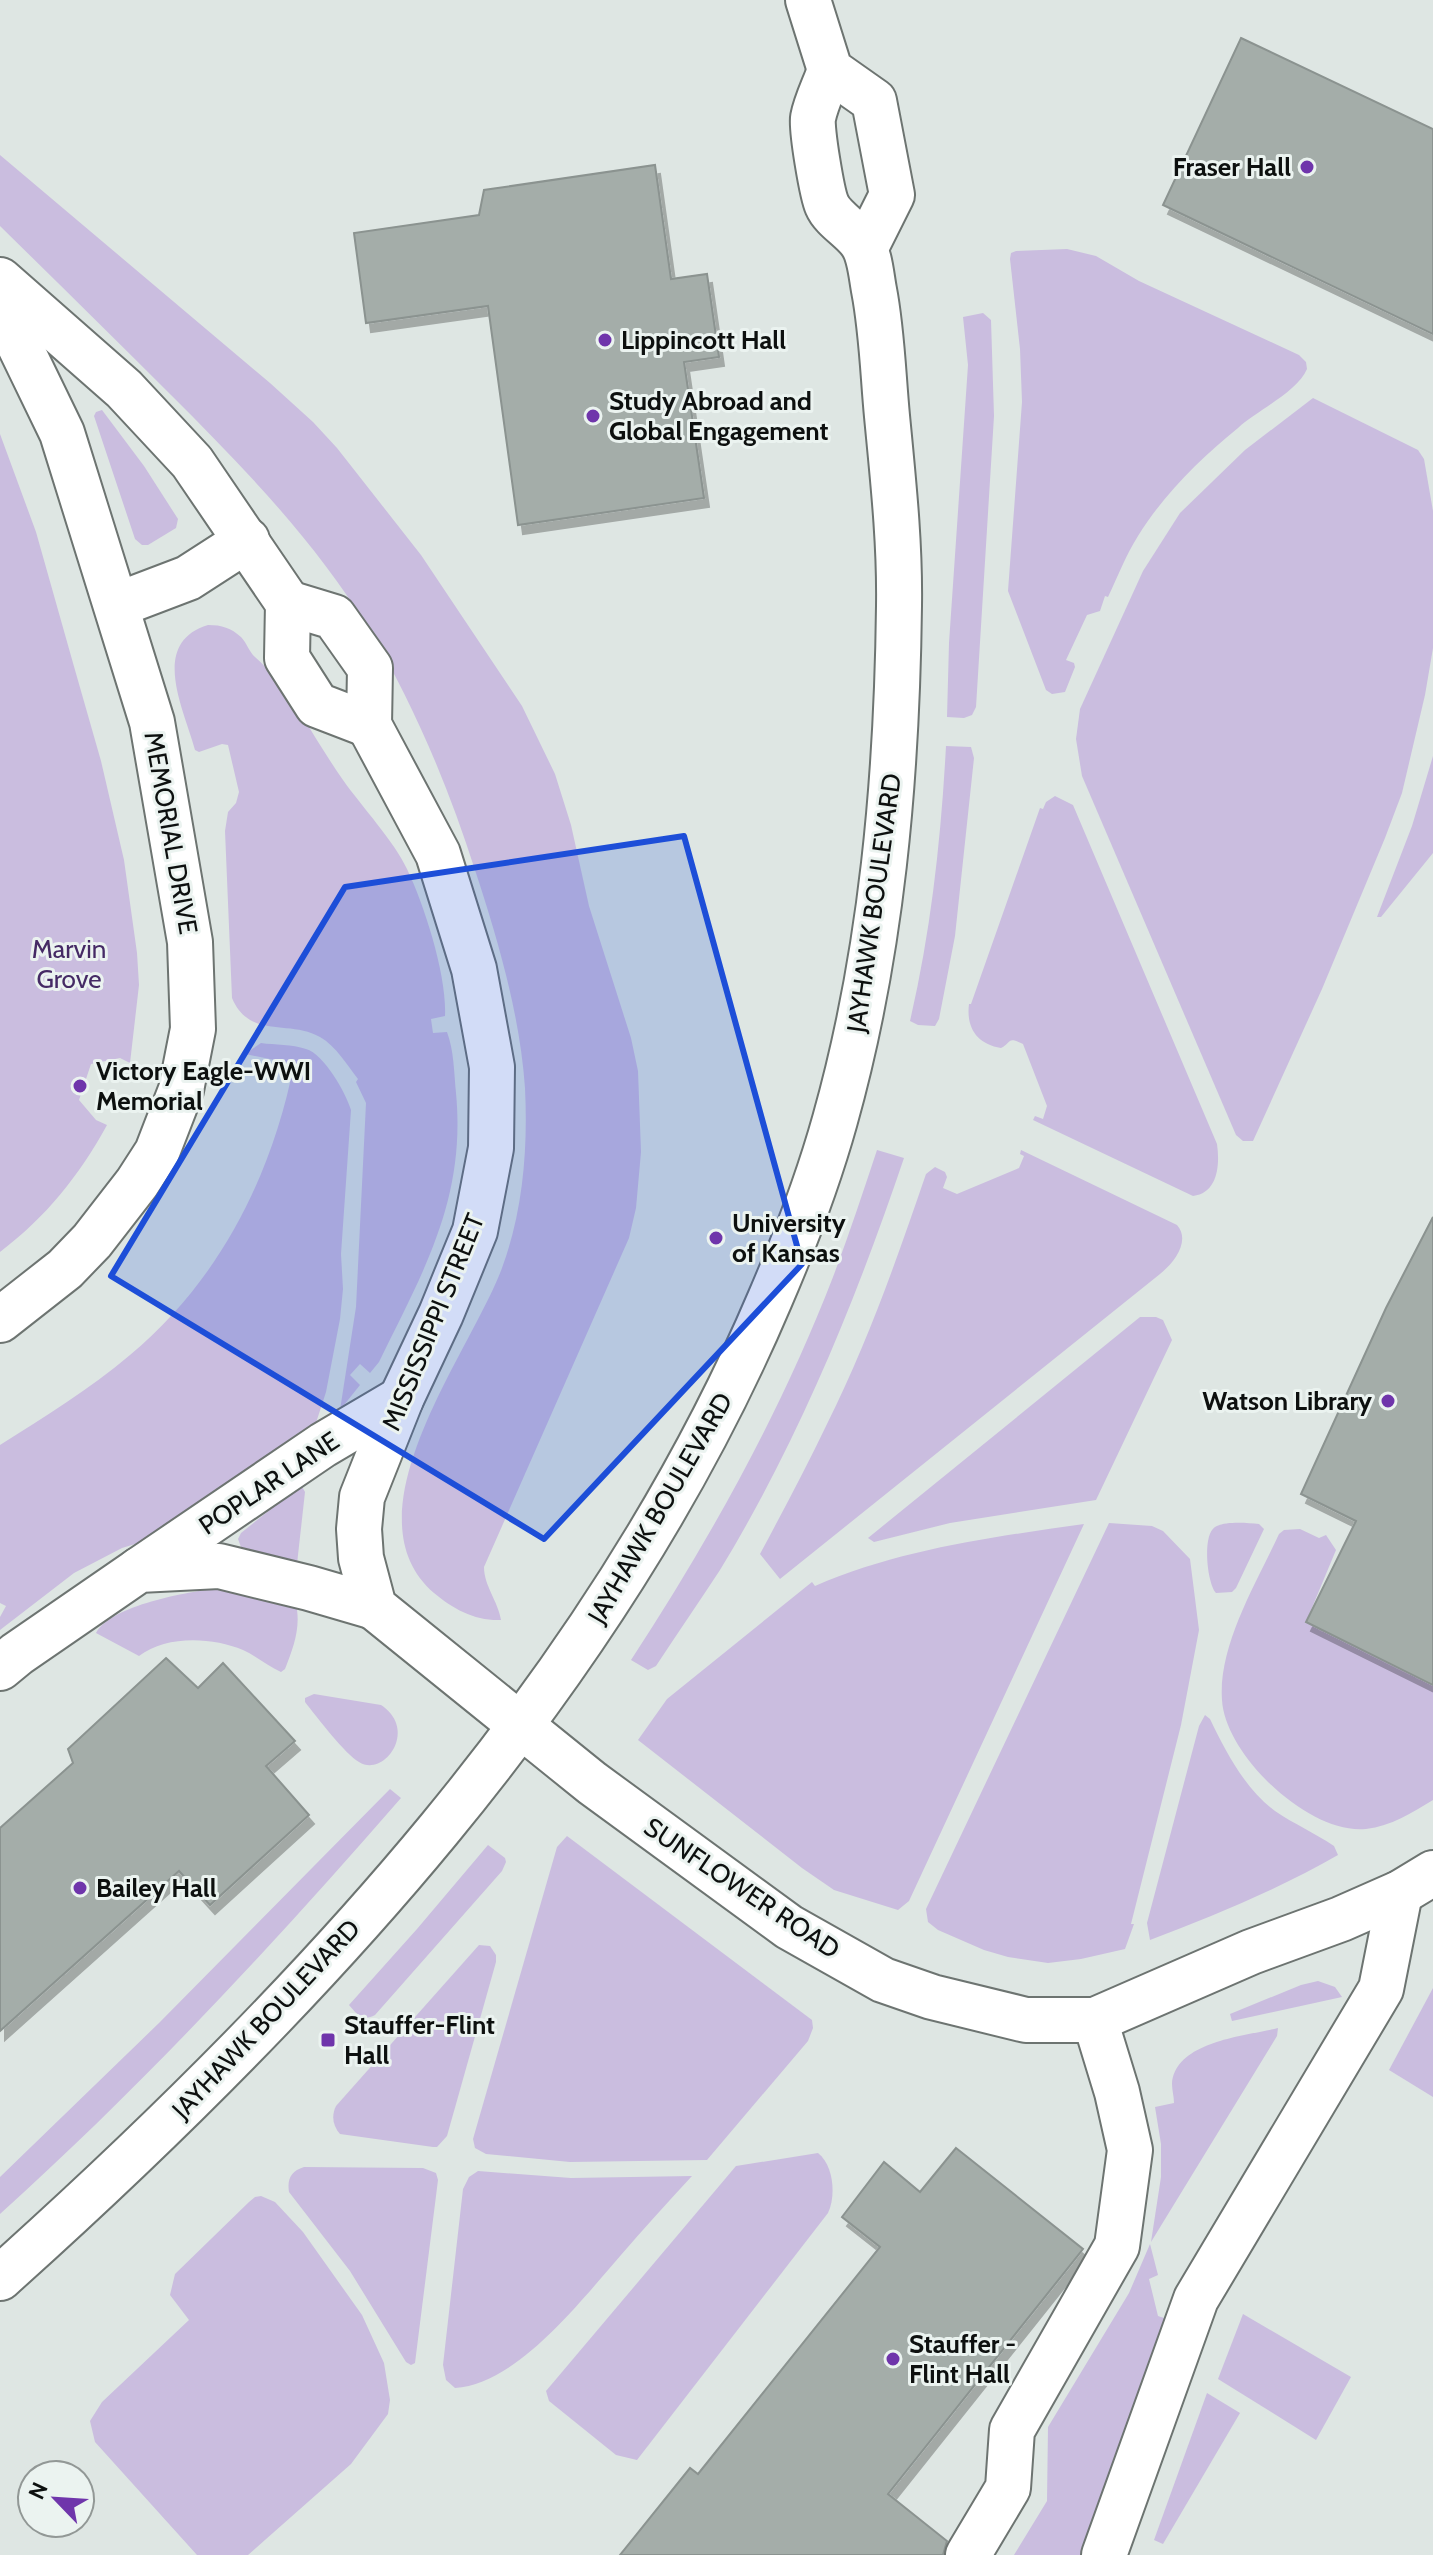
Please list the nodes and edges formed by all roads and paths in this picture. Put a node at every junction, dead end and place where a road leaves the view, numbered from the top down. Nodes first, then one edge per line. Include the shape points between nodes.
1 (808, 0) edge
2 (830, 70) junction
3 (866, 247) junction
4 (0, 280) edge
5 (0, 305) edge
6 (247, 540) junction
7 (288, 603) junction
8 (117, 605) junction
9 (369, 725) junction
10 (0, 1320) edge
11 (401, 1399) junction
12 (139, 1570) junction
13 (374, 1607) junction
14 (0, 1668) edge
15 (519, 1725) junction
16 (1417, 1883) edge
17 (1095, 2020) junction
18 (0, 2278) edge
19 (968, 2555) edge
20 (1104, 2555) edge

1 - 2 street
2 - 3 street via 811,123 827,206
2 - 3 street via 874,101 884,147 892,195
3 - 15 street, JAYHAWK BOULEVARD via 877,301 894,491 899,596 894,758 864,999 835,1123 793,1245 700,1449 582,1642
4 - 6 street via 124,389 192,462
5 - 8 street, MEMORIAL DRIVE via 62,433
6 - 7 street
6 - 8 street via 188,578
7 - 9 street via 287,658 317,705
7 - 9 street, MISSISSIPPI STREET via 334,617 370,668
8 - 10 street, MEMORIAL DRIVE via 152,722 171,822 190,942 193,1029 181,1090 157,1152 137,1183 65,1269
9 - 11 street, MISSISSIPPI STREET via 438,854 474,969 492,1067 491,1148 475,1231
11 - 12 street, POPLAR LANE via 323,1445
11 - 13 street, MISSISSIPPI STREET via 362,1497 361,1558
12 - 13 street, POPLAR LANE via 219,1566
12 - 14 street, POPLAR LANE
13 - 15 street
15 - 17 street, SUNFLOWER ROAD via 789,1927 883,1980 1026,2020
15 - 18 street, JAYHAWK BOULEVARD via 386,1890 265,2023 93,2195
16 - 17 street, SUNFLOWER ROAD
16 - 20 street via 1381,1989 1196,2299
17 - 19 street via 1130,2150 1117,2246 1012,2430 1008,2488

